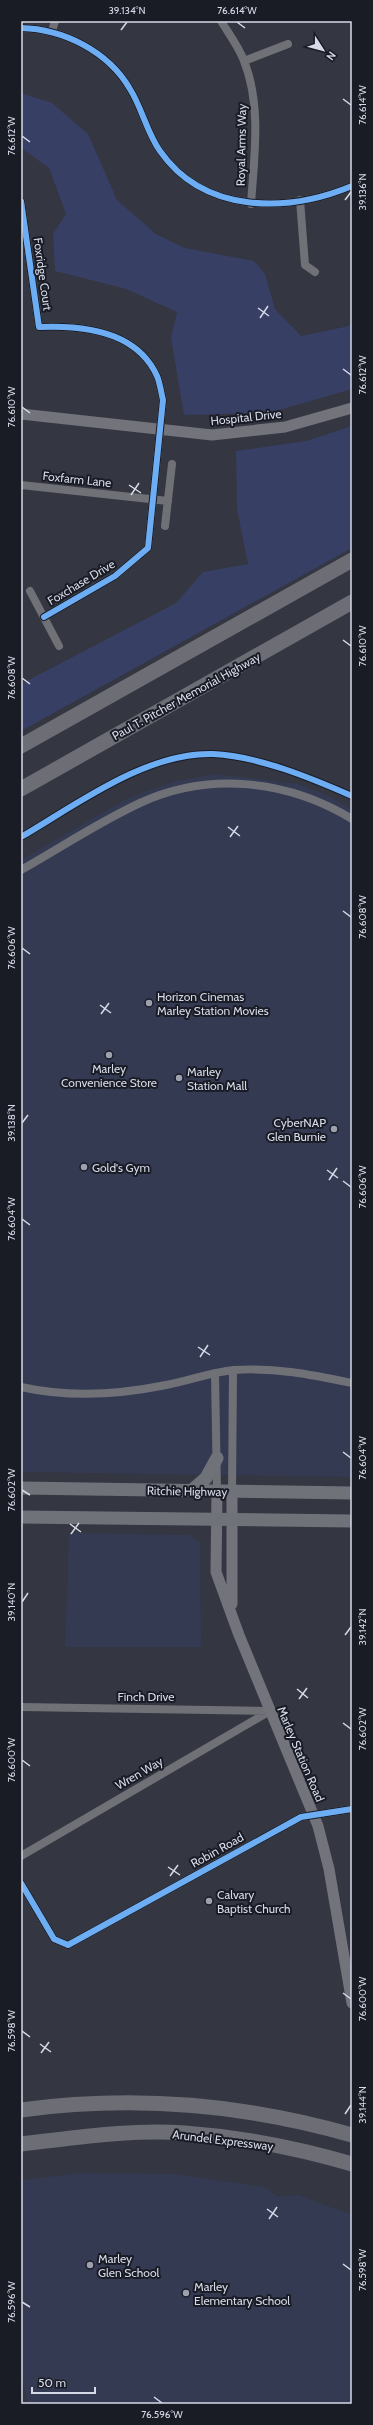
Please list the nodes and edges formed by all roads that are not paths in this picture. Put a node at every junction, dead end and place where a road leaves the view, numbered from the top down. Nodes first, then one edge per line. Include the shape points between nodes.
1 (55, 21) edge
2 (221, 21) edge
3 (21, 28) edge
4 (52, 31) junction
5 (288, 44) dead end
6 (244, 60) junction
7 (352, 186) edge
8 (300, 200) junction
9 (21, 201) edge
10 (251, 204) junction
11 (315, 272) dead end
12 (352, 408) edge
13 (21, 414) edge
14 (160, 430) junction
15 (172, 464) dead end
16 (21, 485) edge
17 (154, 500) junction
18 (168, 501) junction
19 (165, 526) dead end
20 (352, 560) edge
21 (30, 591) dead end
22 (352, 602) edge
23 (44, 617) junction
24 (59, 646) dead end
25 (21, 746) edge
26 (21, 789) edge
27 (352, 819) edge
28 (21, 870) edge
29 (233, 1370) junction
30 (215, 1373) junction
31 (352, 1383) edge
32 (21, 1387) edge
33 (217, 1458) junction
34 (21, 1488) edge
35 (191, 1491) junction
36 (217, 1491) junction
37 (232, 1492) junction
38 (352, 1493) edge
39 (21, 1517) edge
40 (216, 1520) junction
41 (231, 1520) junction
42 (352, 1521) edge
43 (232, 1613) junction
44 (21, 1707) edge
45 (270, 1711) junction
46 (352, 1809) edge
47 (315, 1815) junction
48 (21, 1856) edge
49 (21, 1883) edge
50 (352, 2003) edge
51 (21, 2110) edge
52 (352, 2135) edge
53 (21, 2144) edge
54 (352, 2164) edge

1 - 4 street
2 - 6 street, Royal Arms Way
3 - 4 street
4 - 10 street via 92,51 120,75 130,88 159,150 177,172 213,195
5 - 6 street
6 - 10 street, Royal Arms Way via 253,103 255,134
7 - 8 street via 336,193
8 - 10 street
8 - 11 street via 305,265
9 - 14 street, Foxridge Court via 39,328 59,326 92,330 119,337 143,354 157,376 163,400
12 - 14 main road, Hospital Drive via 285,426 246,433 212,435
13 - 14 main road, Hospital Drive
14 - 17 street, Foxchase Drive
15 - 18 street
16 - 17 street, Foxfarm Lane
17 - 18 street, Foxfarm Lane
17 - 23 street, Foxchase Drive via 148,548 115,576
18 - 19 street
20 - 25 highway
21 - 23 street, Foxchase Drive
22 - 26 highway, Paul T. Pitcher Memorial Highway
23 - 24 street, Foxchase Drive
27 - 28 street via 320,802 282,789 238,784 194,786 140,803
29 - 30 street
29 - 31 street via 287,1371
29 - 37 street
30 - 32 street via 168,1385 100,1395 69,1395
30 - 33 street
33 - 35 main road via 206,1478
33 - 36 street
34 - 35 main road, Ritchie Highway
35 - 36 main road, Ritchie Highway
36 - 37 main road, Ritchie Highway
36 - 40 main road, Marley Station Road
37 - 38 main road, Ritchie Highway
37 - 41 main road, Marley Station Road
39 - 40 main road
40 - 41 main road
40 - 43 main road, Marley Station Road via 216,1572
41 - 42 main road
41 - 43 main road, Marley Station Road
43 - 45 main road, Marley Station Road
44 - 45 street, Finch Drive
45 - 47 main road, Marley Station Road
45 - 48 street, Wren Way
46 - 47 street, Robin Road
47 - 49 street, Robin Road via 301,1817 68,1945 54,1939
47 - 50 main road, Marley Station Road via 329,1870
51 - 52 highway via 118,2102 194,2105 275,2115
53 - 54 highway, Arundel Expressway via 103,2134 184,2133 263,2143

